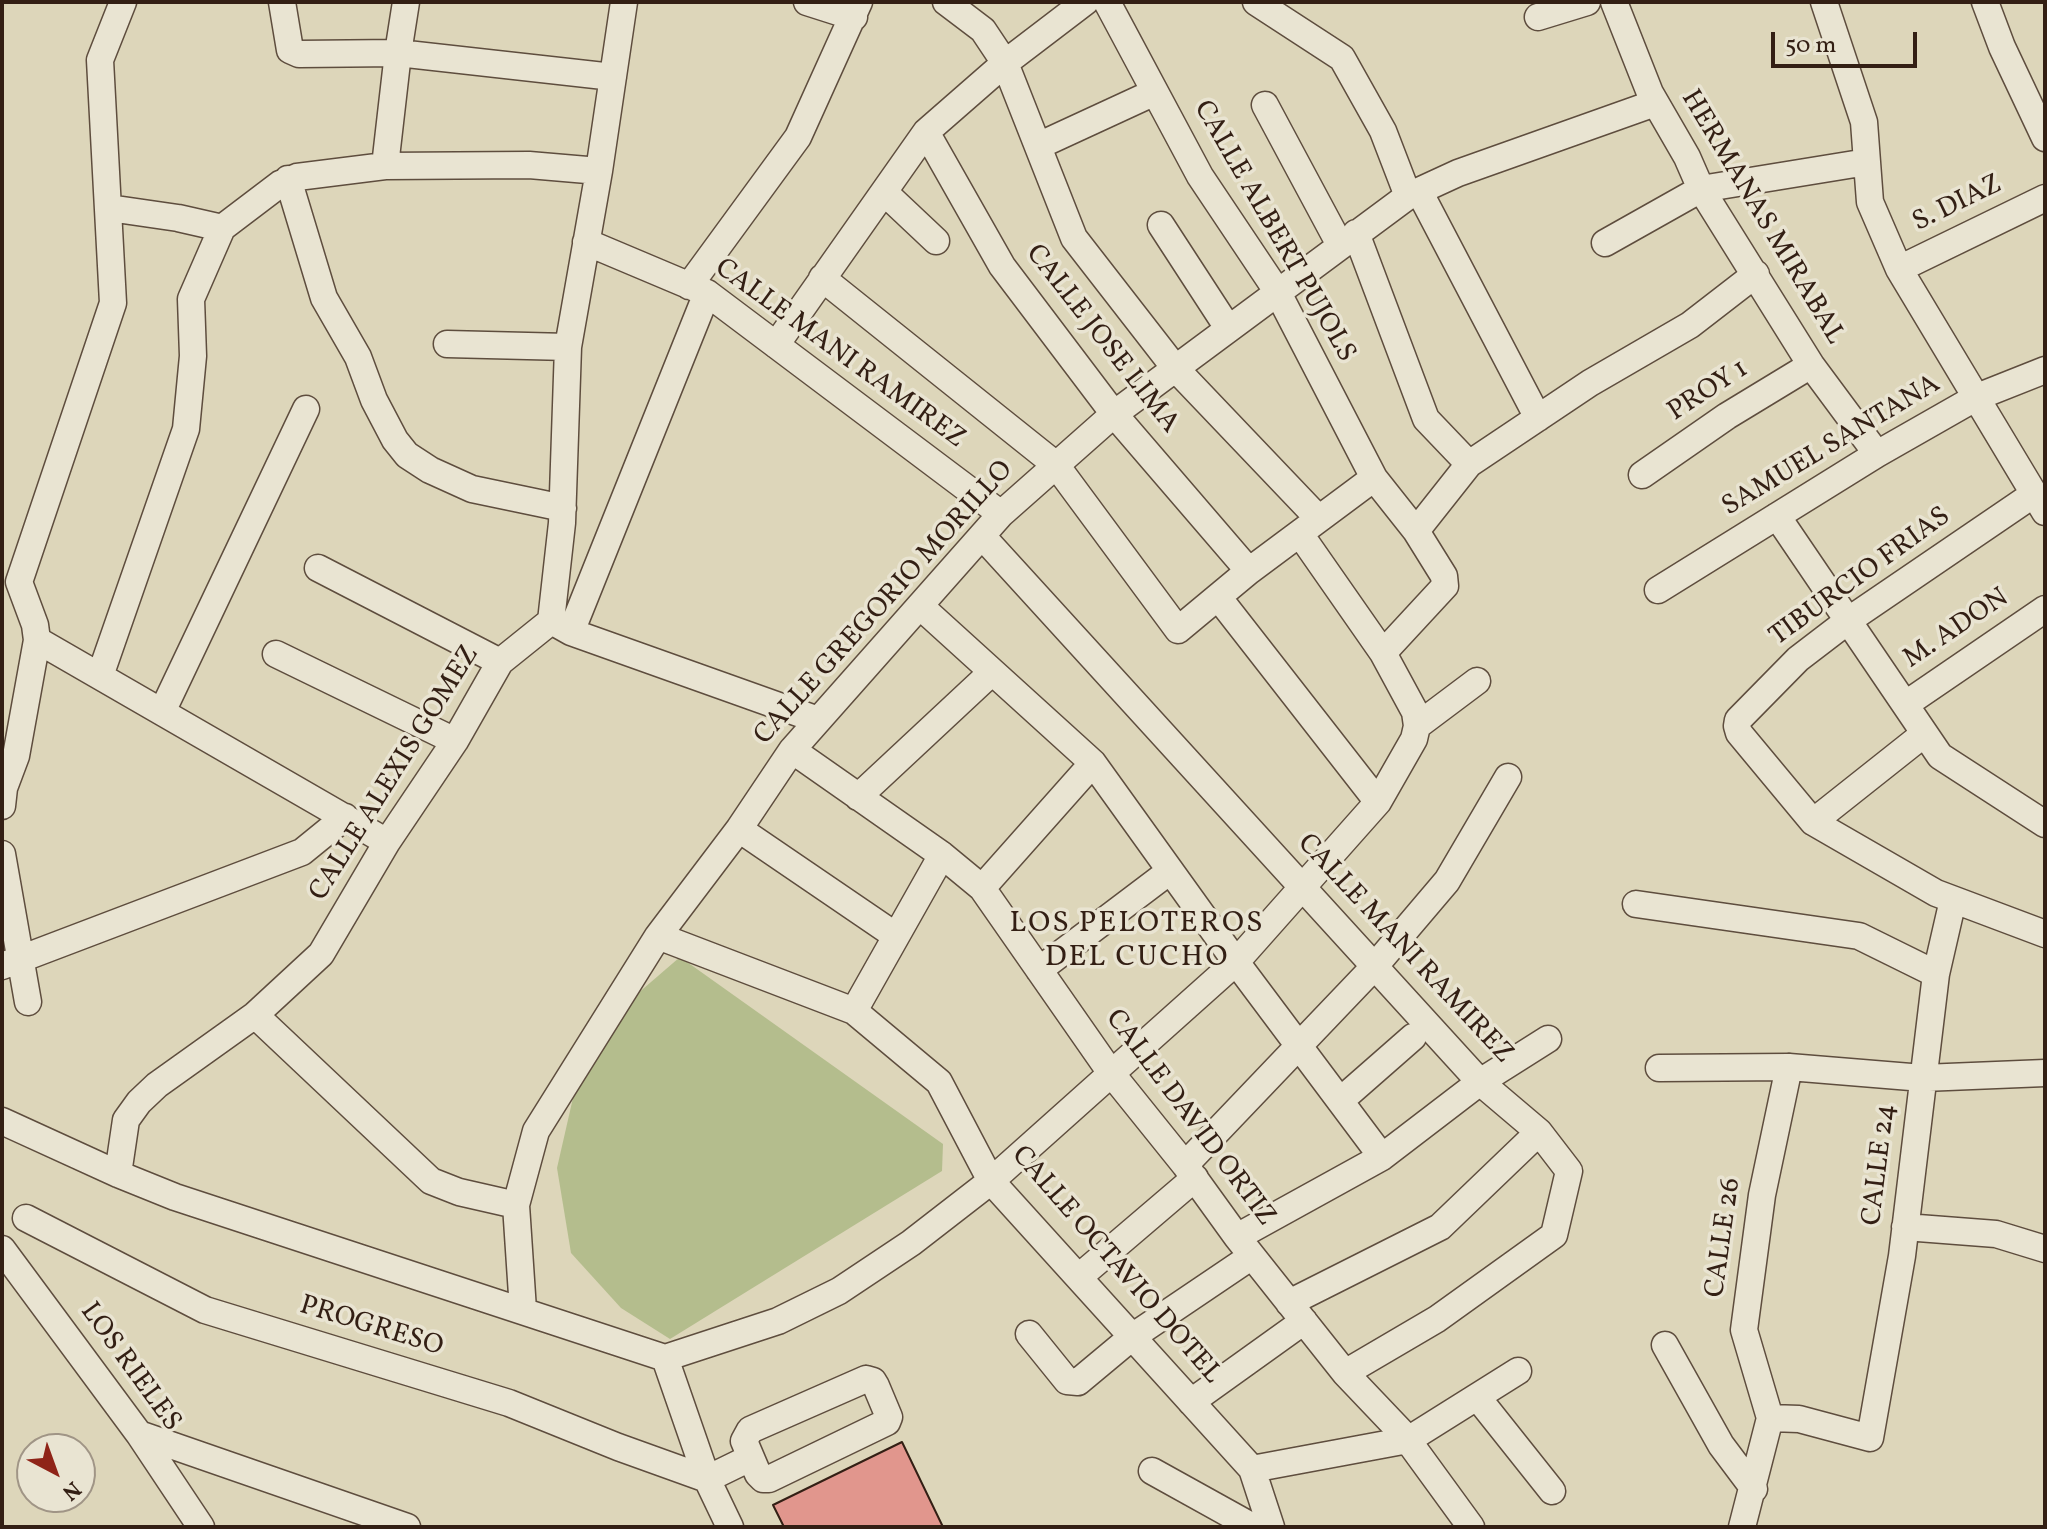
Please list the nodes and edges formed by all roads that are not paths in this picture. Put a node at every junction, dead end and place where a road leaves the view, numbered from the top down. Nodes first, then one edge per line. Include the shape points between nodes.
1 (123, 2) edge
2 (282, 2) edge
3 (406, 2) edge
4 (624, 2) edge
5 (807, 2) edge
6 (946, 2) edge
7 (1085, 2) edge
8 (1107, 2) edge
9 (1256, 2) edge
10 (1587, 2) edge
11 (1614, 2) edge
12 (1824, 2) edge
13 (1985, 2) edge
14 (856, 10) edge
15 (1538, 17) dead end
16 (398, 53) junction
17 (1005, 63) junction
18 (613, 77) junction
19 (1155, 92) junction
20 (1655, 103) junction
21 (1265, 105) dead end
22 (926, 132) junction
23 (2045, 138) edge
24 (1038, 146) junction
25 (1867, 162) junction
26 (385, 166) junction
27 (599, 171) junction
28 (288, 179) junction
29 (1701, 189) junction
30 (884, 192) junction
31 (1414, 193) junction
32 (2045, 198) edge
33 (109, 208) junction
34 (1161, 225) dead end
35 (222, 228) junction
36 (1348, 239) junction
37 (936, 241) dead end
38 (586, 242) junction
39 (1605, 243) dead end
40 (1899, 269) junction
41 (1756, 274) junction
42 (822, 278) junction
43 (698, 290) junction
44 (1277, 291) junction
45 (1228, 328) junction
46 (447, 344) dead end
47 (776, 345) junction
48 (568, 347) junction
49 (1811, 365) junction
50 (1175, 368) junction
51 (2045, 370) edge
52 (1977, 397) junction
53 (306, 409) dead end
54 (1114, 414) junction
55 (1538, 418) junction
56 (1877, 454) junction
57 (1469, 464) junction
58 (1056, 465) junction
59 (1642, 475) dead end
60 (1374, 478) junction
61 (2040, 503) edge
62 (563, 508) junction
63 (1001, 514) junction
64 (1777, 516) junction
65 (1310, 527) junction
66 (1416, 531) junction
67 (982, 536) junction
68 (318, 568) dead end
69 (1249, 571) junction
70 (10, 588) edge
71 (1658, 590) dead end
72 (1218, 597) junction
73 (920, 606) junction
74 (2045, 609) edge
75 (1849, 620) junction
76 (561, 626) junction
77 (37, 640) junction
78 (1383, 653) junction
79 (276, 654) dead end
80 (500, 662) junction
81 (992, 672) junction
82 (100, 676) junction
83 (1477, 681) dead end
84 (1906, 704) junction
85 (162, 712) junction
86 (818, 720) junction
87 (1417, 726) junction
88 (1924, 734) junction
89 (455, 741) junction
90 (792, 750) junction
91 (1093, 763) junction
92 (1508, 777) dead end
93 (858, 797) junction
94 (1378, 802) junction
95 (2, 806) edge
96 (345, 817) junction
97 (1813, 822) junction
98 (2045, 824) edge
99 (739, 829) junction
100 (387, 842) junction
101 (2, 854) edge
102 (942, 855) junction
103 (1170, 871) junction
104 (982, 888) junction
105 (1302, 888) junction
106 (1953, 900) junction
107 (1636, 904) dead end
108 (2045, 934) edge
109 (658, 936) junction
110 (896, 936) junction
111 (1236, 962) junction
112 (12, 963) edge
113 (1374, 967) junction
114 (1039, 970) junction
115 (1936, 974) junction
116 (28, 1002) dead end
117 (854, 1011) junction
118 (255, 1015) junction
119 (1413, 1037) dead end
120 (1548, 1039) dead end
121 (1300, 1048) junction
122 (1789, 1067) junction
123 (1659, 1068) dead end
124 (1111, 1073) junction
125 (2045, 1073) edge
126 (1923, 1078) junction
127 (1480, 1082) junction
128 (1340, 1101) junction
129 (2, 1121) edge
130 (1539, 1132) junction
131 (1382, 1157) junction
132 (1190, 1172) junction
133 (118, 1174) junction
134 (991, 1181) junction
135 (516, 1205) junction
136 (26, 1218) dead end
137 (1905, 1227) junction
138 (1244, 1247) junction
139 (2, 1249) edge
140 (2045, 1249) edge
141 (1079, 1277) junction
142 (523, 1310) junction
143 (1296, 1312) junction
144 (1029, 1334) dead end
145 (1132, 1337) junction
146 (1665, 1345) dead end
147 (665, 1358) junction
148 (1518, 1371) dead end
149 (1345, 1373) junction
150 (1478, 1398) junction
151 (1191, 1402) junction
152 (1770, 1418) junction
153 (139, 1434) junction
154 (1408, 1440) junction
155 (750, 1458) junction
156 (1252, 1469) junction
157 (1152, 1471) dead end
158 (707, 1479) junction
159 (1754, 1489) junction
160 (1552, 1491) dead end
161 (201, 1527) edge
162 (407, 1527) edge
163 (730, 1527) edge
164 (1253, 1527) edge
165 (1271, 1527) edge
166 (1471, 1527) edge
167 (1742, 1527) edge

1 - 33 street via 100,60
2 - 16 street via 290,50 299,54
3 - 16 street
4 - 18 street
5 - 14 street
6 - 17 street via 983,30
7 - 17 street
8 - 19 street, CALLE ALBERT PUJOLS
9 - 31 street via 1342,58
10 - 15 street
11 - 20 street, HERMANAS MIRABAL
12 - 25 street via 1864,122
13 - 23 street
14 - 43 street via 798,137
16 - 18 street
16 - 26 street
17 - 22 street
17 - 24 street
18 - 27 street
19 - 24 street
19 - 44 street, CALLE ALBERT PUJOLS via 1200,176
20 - 29 street, HERMANAS MIRABAL
20 - 31 street, CALLE GREGORIO MORILLO
21 - 36 street
22 - 30 street
22 - 54 street, CALLE JOSE LIMA via 1002,266
24 - 50 street via 1074,238
25 - 29 street
25 - 40 street via 1870,202
26 - 27 street via 529,165
26 - 28 street
27 - 38 street
28 - 35 street
28 - 62 street via 324,298 407,455 472,489
29 - 39 street
29 - 41 street, HERMANAS MIRABAL
30 - 37 street
30 - 42 street
31 - 36 street, CALLE GREGORIO MORILLO
31 - 55 street
32 - 40 street, S. DIAZ
33 - 35 street
33 - 70 street via 110,316
34 - 45 street
35 - 82 street via 191,299 193,356 186,429
36 - 44 street, CALLE GREGORIO MORILLO
36 - 57 street via 1426,419
38 - 43 street, CALLE MANI RAMIREZ
38 - 48 street
40 - 52 street
41 - 49 street, HERMANAS MIRABAL
41 - 55 street via 1690,325
42 - 47 street
42 - 58 street
43 - 47 street, CALLE MANI RAMIREZ
43 - 76 street
44 - 45 street, CALLE GREGORIO MORILLO
44 - 60 street, CALLE ALBERT PUJOLS
45 - 50 street, CALLE GREGORIO MORILLO
46 - 48 street
47 - 63 street, CALLE MANI RAMIREZ
48 - 62 street
49 - 56 street, HERMANAS MIRABAL
49 - 59 street, PROY 1
50 - 54 street, CALLE GREGORIO MORILLO
50 - 65 street
51 - 52 street, SAMUEL SANTANA
52 - 56 street, SAMUEL SANTANA
52 - 61 street
53 - 85 street
54 - 58 street, CALLE GREGORIO MORILLO
54 - 69 street, CALLE JOSE LIMA
55 - 57 street
56 - 64 street, SAMUEL SANTANA
57 - 66 street
58 - 63 street, CALLE GREGORIO MORILLO
58 - 72 street via 1178,630
60 - 65 street
60 - 66 street, CALLE ALBERT PUJOLS
61 - 75 street, TIBURCIO FRIAS
62 - 76 street
63 - 67 street, CALLE GREGORIO MORILLO
64 - 71 street, SAMUEL SANTANA
64 - 75 street
65 - 69 street
65 - 78 street
66 - 78 street, CALLE ALBERT PUJOLS via 1445,586
67 - 73 street, CALLE GREGORIO MORILLO
67 - 105 street, CALLE MANI RAMIREZ
68 - 80 street
69 - 72 street
70 - 77 street via 35,625
72 - 94 street
73 - 81 street
73 - 86 street, CALLE GREGORIO MORILLO
74 - 84 street, M. ADON
75 - 84 street
75 - 97 street, TIBURCIO FRIAS via 1798,659 1738,720 1739,733
76 - 80 street, CALLE ALEXIS GOMEZ
76 - 86 street
77 - 82 street
77 - 95 street
78 - 87 street via 1415,712
79 - 89 street
80 - 89 street, CALLE ALEXIS GOMEZ
81 - 91 street
81 - 93 street
82 - 85 street
83 - 87 street
84 - 88 street
85 - 96 street
86 - 90 street, CALLE GREGORIO MORILLO
87 - 94 street
88 - 97 street
88 - 98 street via 1940,756
89 - 100 street, CALLE ALEXIS GOMEZ
90 - 93 street, CALLE DAVID ORTIZ
90 - 99 street, CALLE GREGORIO MORILLO
91 - 103 street
91 - 104 street
92 - 113 street via 1447,881
93 - 102 street, CALLE DAVID ORTIZ
94 - 105 street
96 - 100 street
96 - 112 street via 302,852
97 - 106 street
99 - 109 street, CALLE GREGORIO MORILLO
99 - 110 street
100 - 118 street, CALLE ALEXIS GOMEZ via 321,954
101 - 112 street
102 - 104 street, CALLE DAVID ORTIZ
102 - 110 street
103 - 111 street
103 - 114 street
104 - 114 street, CALLE DAVID ORTIZ
105 - 111 street
105 - 113 street, CALLE MANI RAMIREZ
106 - 108 street
106 - 115 street, CALLE 24
107 - 115 street via 1859,936
109 - 117 street, CALLE OCTAVIO DOTEL
109 - 135 street, CALLE GREGORIO MORILLO via 536,1131
110 - 117 street
111 - 121 street
111 - 124 street
112 - 116 street
113 - 121 street
113 - 127 street, CALLE MANI RAMIREZ
114 - 124 street, CALLE DAVID ORTIZ
115 - 126 street, CALLE 24
117 - 134 street, CALLE OCTAVIO DOTEL via 939,1082
118 - 133 street, CALLE ALEXIS GOMEZ via 139,1102 126,1120
118 - 135 street via 431,1181
119 - 128 street
120 - 127 street
121 - 128 street
121 - 132 street
122 - 123 street
122 - 126 street
122 - 152 street, CALLE 26 via 1762,1195 1744,1330
124 - 132 street, CALLE DAVID ORTIZ
124 - 134 street
125 - 126 street
126 - 137 street, CALLE 24
127 - 130 street, CALLE MANI RAMIREZ
127 - 131 street
128 - 131 street
129 - 133 street
130 - 143 street via 1440,1227
130 - 149 street, CALLE MANI RAMIREZ via 1569,1171 1554,1235 1437,1319
131 - 138 street
132 - 138 street, CALLE DAVID ORTIZ
132 - 141 street
133 - 142 street
134 - 141 street, CALLE OCTAVIO DOTEL
134 - 147 street via 839,1291 778,1321
135 - 142 street, CALLE GREGORIO MORILLO
136 - 158 street, PROGRESO via 205,1310 509,1403
137 - 140 street via 1996,1234
137 - 152 street, CALLE 24 via 1870,1438 1799,1419
138 - 143 street, CALLE DAVID ORTIZ
138 - 145 street
139 - 153 street, LOS RIELES
141 - 145 street, CALLE OCTAVIO DOTEL
142 - 147 street
143 - 149 street, CALLE DAVID ORTIZ
143 - 151 street
144 - 145 street via 1067,1381 1078,1382
145 - 151 street, CALLE OCTAVIO DOTEL
146 - 159 street via 1721,1445
147 - 158 street
148 - 150 street
149 - 154 street, CALLE DAVID ORTIZ
150 - 154 street
150 - 160 street
151 - 156 street, CALLE OCTAVIO DOTEL
152 - 159 street
153 - 161 street, LOS RIELES
153 - 162 street
154 - 156 street
154 - 166 street, CALLE DAVID ORTIZ
155 - 155 street via 744,1441 750,1430 866,1379 876,1386 889,1417 883,1426 769,1479 758,1474
155 - 158 street
156 - 165 street
157 - 164 street
158 - 163 street
159 - 167 street

